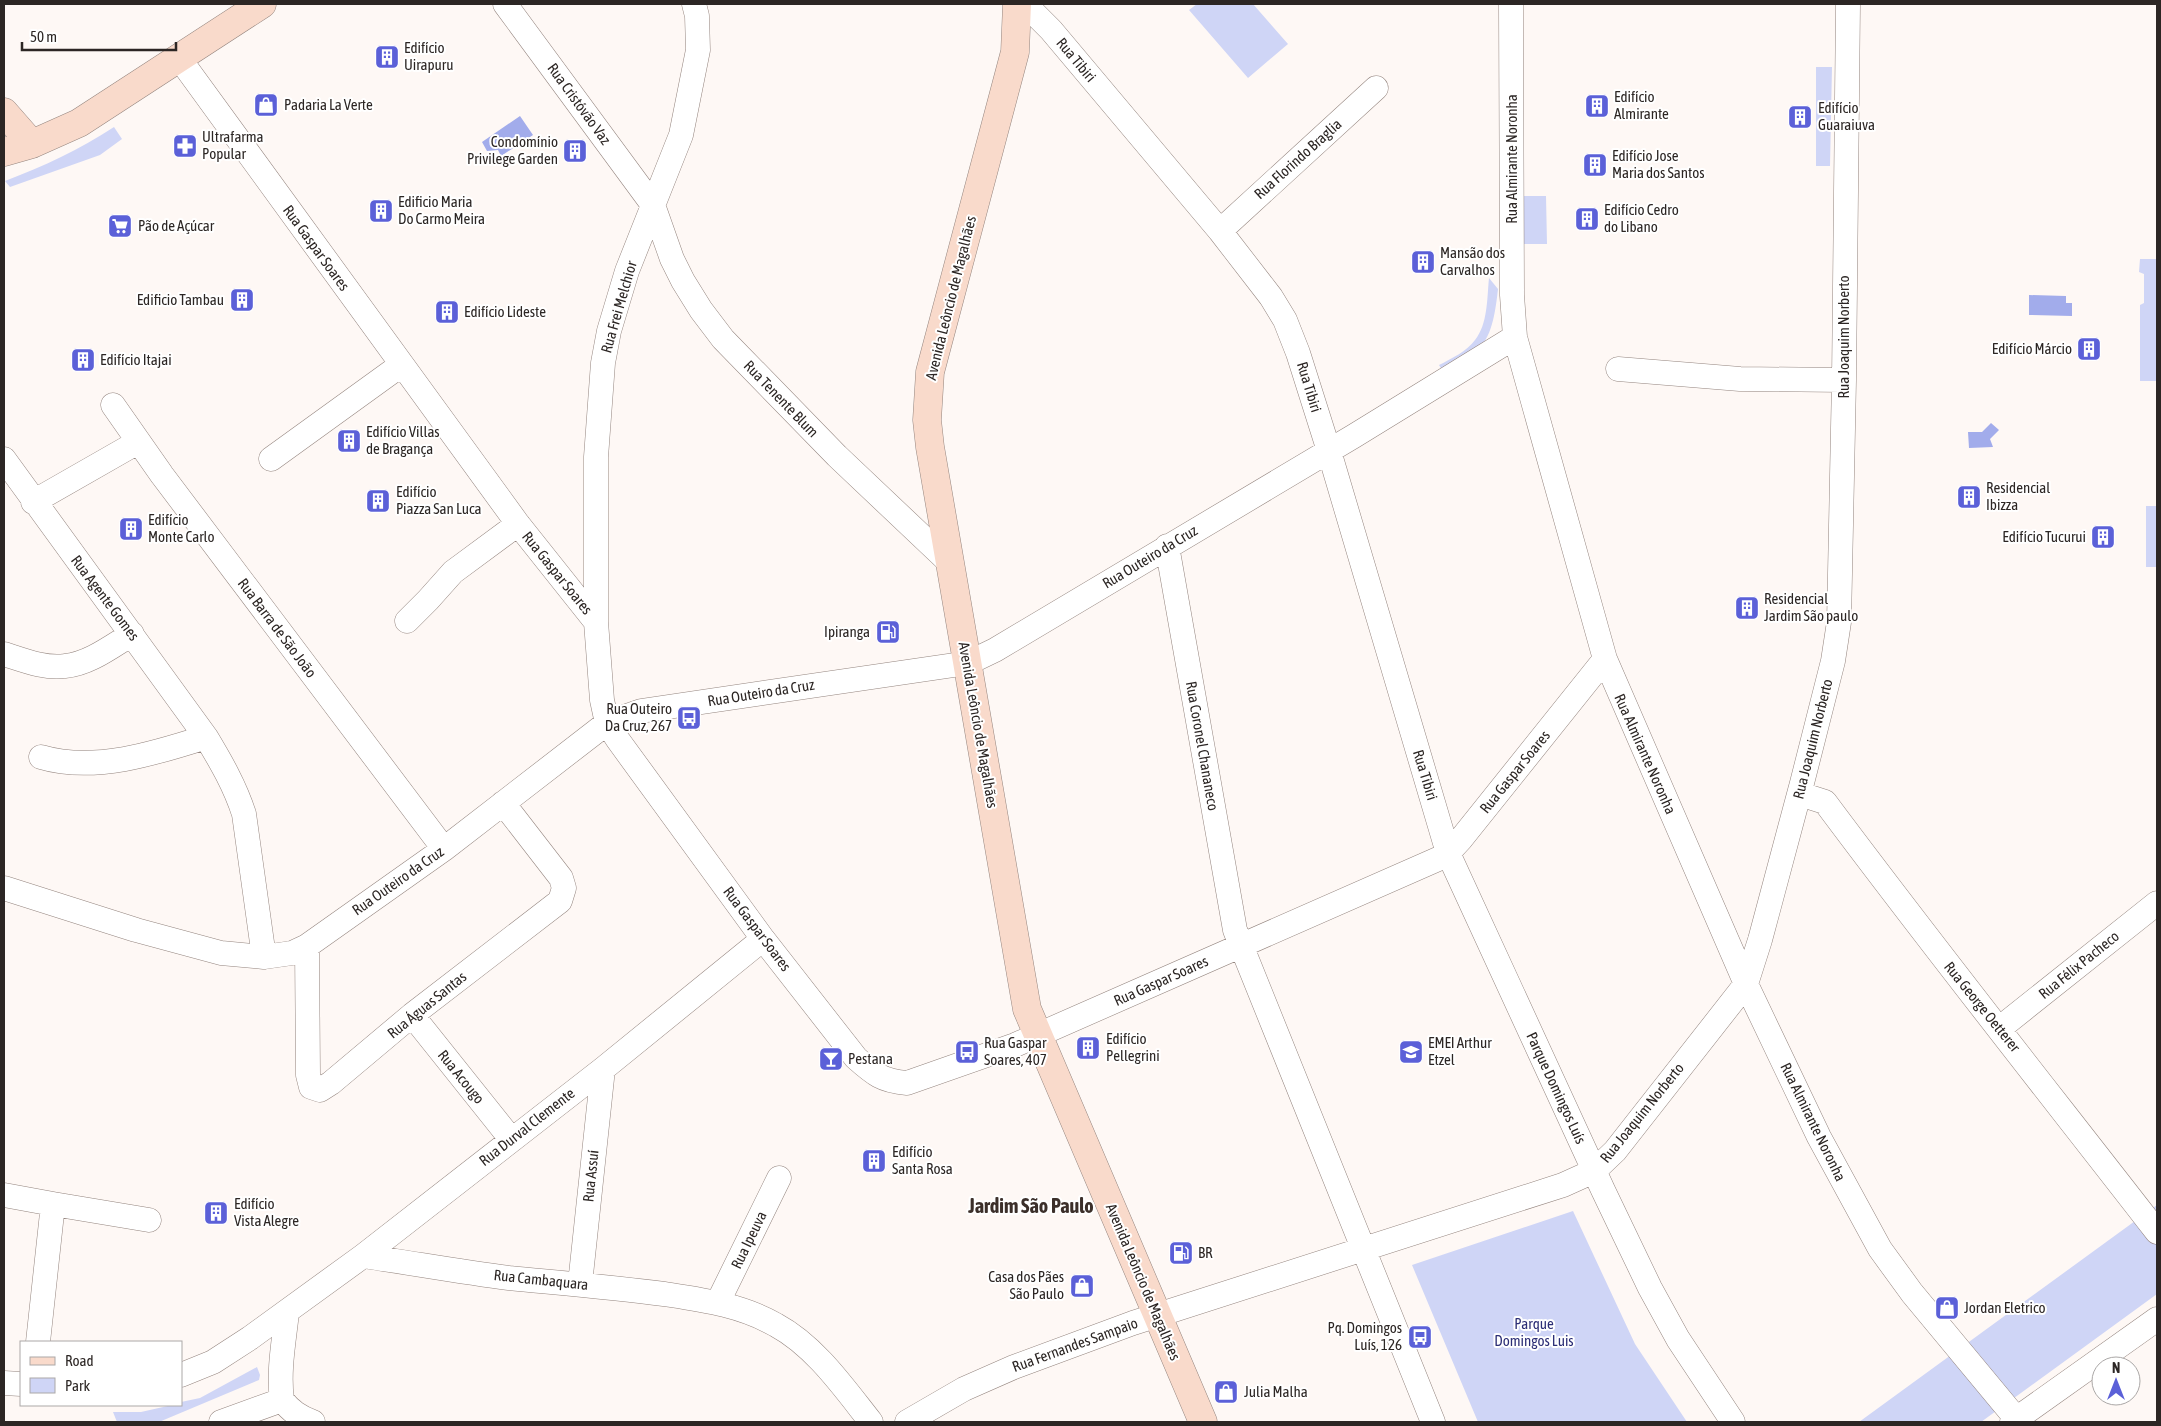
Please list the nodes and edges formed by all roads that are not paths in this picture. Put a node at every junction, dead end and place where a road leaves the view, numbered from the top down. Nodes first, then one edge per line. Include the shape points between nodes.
1 (262, 4) edge
2 (505, 4) edge
3 (694, 4) edge
4 (1510, 4) edge
5 (1848, 4) edge
6 (1017, 5) edge
7 (179, 58) junction
8 (1376, 88) dead end
9 (4, 113) edge
10 (32, 144) junction
11 (4, 152) edge
12 (653, 205) junction
13 (1220, 231) junction
14 (1516, 337) junction
15 (401, 365) junction
16 (1618, 369) dead end
17 (1844, 380) junction
18 (113, 405) dead end
19 (138, 442) junction
20 (1329, 451) junction
21 (4, 459) edge
22 (271, 459) dead end
23 (33, 502) junction
24 (518, 524) junction
25 (1167, 546) junction
26 (950, 563) junction
27 (407, 621) dead end
28 (596, 622) junction
29 (132, 634) junction
30 (4, 654) edge
31 (1605, 659) junction
32 (968, 663) junction
33 (607, 723) junction
34 (206, 737) junction
35 (41, 757) dead end
36 (1800, 794) junction
37 (503, 803) junction
38 (444, 849) junction
39 (1448, 853) junction
40 (4, 888) edge
41 (2157, 903) edge
42 (763, 939) junction
43 (1726, 940) junction
44 (1760, 940) junction
45 (307, 946) junction
46 (1240, 946) junction
47 (264, 957) junction
48 (1746, 984) junction
49 (412, 1015) junction
50 (2000, 1028) junction
51 (1036, 1036) junction
52 (603, 1069) junction
53 (511, 1139) junction
54 (1594, 1171) junction
55 (779, 1178) dead end
56 (4, 1195) edge
57 (52, 1204) junction
58 (149, 1220) dead end
59 (2157, 1232) edge
60 (1365, 1249) junction
61 (363, 1256) junction
62 (580, 1284) junction
63 (718, 1302) junction
64 (287, 1312) junction
65 (1158, 1315) junction
66 (2157, 1320) edge
67 (38, 1341) edge
68 (182, 1375) edge
69 (4, 1383) edge
70 (20, 1384) edge
71 (282, 1400) junction
72 (2016, 1421) edge
73 (222, 1422) edge
74 (312, 1422) edge
75 (870, 1422) edge
76 (907, 1422) edge
77 (1203, 1422) edge
78 (1433, 1422) edge
79 (1733, 1422) edge

1 - 7 main road
2 - 12 street, Rua Cristóvão Vaz
3 - 12 street, Rua Frei Melchior via 698,50 681,135
4 - 14 street, Rua Almirante Noronha via 1512,295
5 - 17 street, Rua Joaquim Norberto
6 - 13 street, Rua Tibiri via 1032,11 1051,30
6 - 26 main road, Avenida Leôncio de Magalhães via 1015,52 930,372 926,420
7 - 10 main road via 79,122
7 - 15 street, Rua Gaspar Soares
8 - 13 street, Rua Florindo Braglia
9 - 10 main road
10 - 11 main road
12 - 26 street, Rua Tenente Blum via 684,281 723,339 830,450
12 - 28 street, Rua Frei Melchior via 617,303 603,363 596,457
13 - 20 street, Rua Tibiri via 1285,320
14 - 20 street, Rua Outeiro da Cruz
14 - 31 street, Rua Almirante Noronha
15 - 22 street
15 - 24 street, Rua Gaspar Soares
16 - 17 street via 1731,378
17 - 36 street, Rua Joaquim Norberto via 1840,622 1834,661
18 - 19 street, Rua Barra de São João
19 - 23 street
19 - 38 street, Rua Barra de São João
20 - 25 street, Rua Outeiro da Cruz
20 - 39 street, Rua Tibiri
21 - 23 street, Rua Agente Gomes
23 - 29 street, Rua Agente Gomes
24 - 27 street via 453,572
24 - 28 street, Rua Gaspar Soares
25 - 32 street, Rua Outeiro da Cruz
25 - 46 street, Rua Coronel Chananeco via 1230,908
26 - 32 main road, Avenida Leôncio de Magalhães
28 - 33 street, Rua Gaspar Soares
29 - 30 street via 84,662 65,666 42,665
29 - 34 street, Rua Agente Gomes
31 - 39 street, Rua Gaspar Soares
31 - 43 street, Rua Almirante Noronha
32 - 33 street, Rua Outeiro da Cruz via 642,711
32 - 51 main road, Avenida Leôncio de Magalhães via 1018,968
33 - 37 street, Rua Outeiro da Cruz
33 - 42 street, Rua Gaspar Soares
34 - 35 street via 111,761 73,762
34 - 47 street, Rua Agente Gomes via 238,794 244,814
36 - 44 street, Rua Joaquim Norberto
36 - 50 street, Rua George Oetterer via 1825,802 1928,940
37 - 38 street, Rua Outeiro da Cruz
37 - 49 street, Rua Águas Santas via 561,878 564,888 560,901
38 - 45 street, Rua Outeiro da Cruz
39 - 46 street, Rua Gaspar Soares
39 - 54 street, Parque Domingos Luís
40 - 47 street, Rua Outeiro da Cruz via 174,941 221,953
41 - 50 street, Rua Félix Pacheco
42 - 51 street, Rua Gaspar Soares via 856,1058 871,1072 890,1082 907,1083 928,1077
42 - 52 street, Rua Durval Clemente
43 - 44 street via 1742,950 1754,947
43 - 48 street, Rua Almirante Noronha
44 - 48 street, Rua Joaquim Norberto
45 - 47 street, Rua Outeiro da Cruz
45 - 49 street, Rua Águas Santas via 308,1075 311,1087 320,1090 331,1083
46 - 51 street, Rua Gaspar Soares
46 - 60 street
48 - 54 street, Rua Joaquim Norberto via 1615,1151
48 - 72 street, Rua Almirante Noronha via 1819,1137 1880,1249
49 - 53 street, Rua Acougo
50 - 59 street, Rua George Oetterer
51 - 65 main road, Avenida Leôncio de Magalhães
52 - 53 street, Rua Durval Clemente
52 - 62 street, Rua Assuí
53 - 61 street, Rua Durval Clemente
54 - 60 street, Rua Joaquim Norberto via 1563,1185
54 - 79 street, Parque Domingos Luís via 1678,1340
55 - 63 street, Rua Ipeuva
56 - 57 street
57 - 58 street
57 - 67 street
60 - 65 street, Rua Fernandes Sampaio
60 - 78 street
61 - 62 street, Rua Cambaquara via 508,1278
61 - 64 street, Rua Durval Clemente
62 - 63 street, Rua Cambaquara
63 - 75 street, Rua Cambaquara via 751,1312 778,1326 807,1348
64 - 68 street, Rua Durval Clemente via 213,1362
64 - 71 street via 281,1367
65 - 76 street, Rua Fernandes Sampaio via 1014,1367 964,1389
65 - 77 main road, Avenida Leôncio de Magalhães
66 - 72 street
69 - 70 street
71 - 73 street
71 - 74 street via 290,1410

